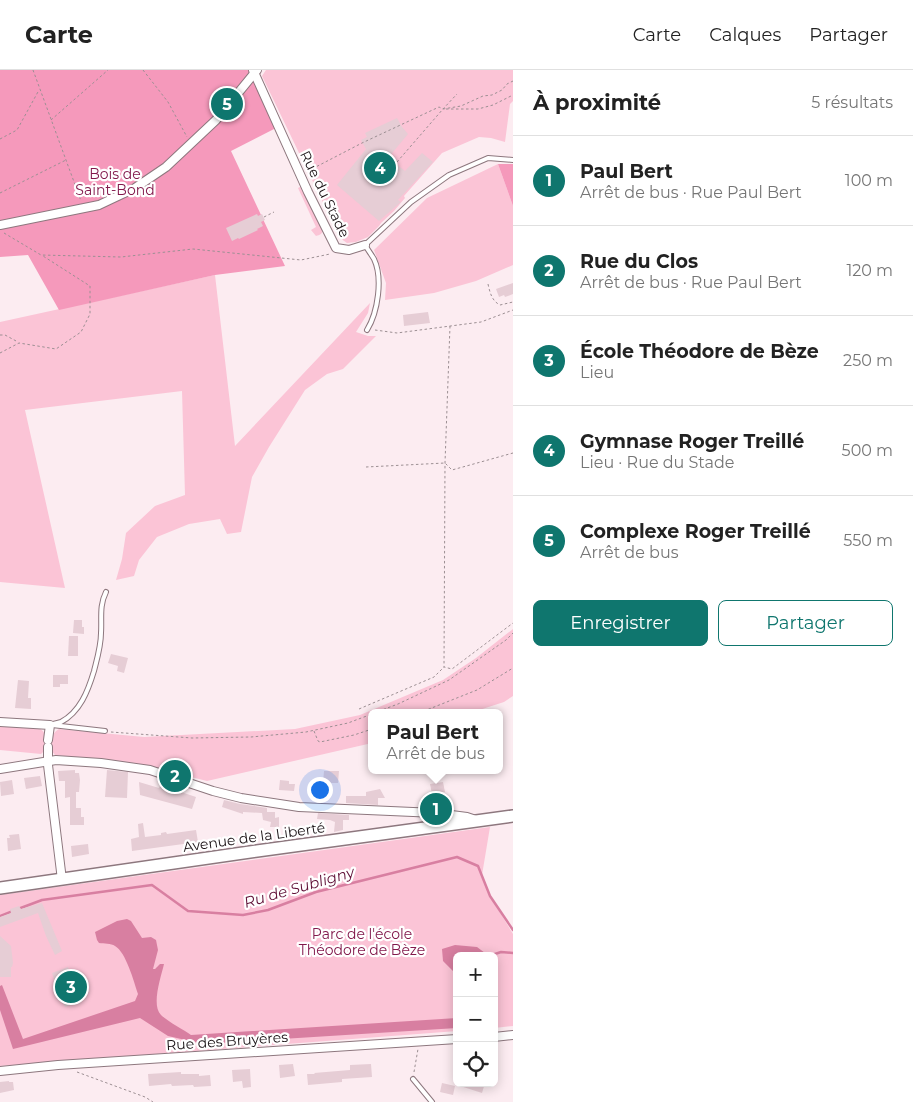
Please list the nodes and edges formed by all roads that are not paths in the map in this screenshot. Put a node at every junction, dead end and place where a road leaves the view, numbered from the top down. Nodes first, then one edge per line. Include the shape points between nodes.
1 (255, 71) edge
2 (513, 160) edge
3 (1, 228) edge
4 (365, 245) junction
5 (367, 330) road end
6 (106, 592) dead end
7 (0, 722) edge
8 (50, 725) junction
9 (105, 731) road end
10 (48, 762) junction
11 (0, 769) edge
12 (431, 813) junction
13 (513, 816) edge
14 (478, 821) junction
15 (433, 827) junction
16 (62, 880) junction
17 (0, 888) edge
18 (513, 1035) edge
19 (498, 1037) edge
20 (453, 1039) edge
21 (0, 1071) edge
22 (413, 1079) road end
23 (432, 1102) edge

1 - 3 street via 216,120 166,167 135,188 99,205
1 - 4 street, Rue du Stade via 336,248 350,250
2 - 4 lane, Rue du Stade via 488,158 449,175 412,202
4 - 5 lane via 374,260 378,286 376,307
6 - 8 lane via 102,602 99,655 89,687 72,713 61,722
7 - 8 street
8 - 9 lane
8 - 10 street
10 - 11 street
10 - 12 street via 101,763 150,770 241,798 298,806
10 - 16 street
12 - 14 street
12 - 15 street
13 - 14 main road, Avenue de la Liberté
14 - 15 main road, Avenue de la Liberté
15 - 16 main road, Avenue de la Liberté
16 - 17 main road, Avenue de la Liberté
18 - 19 street
20 - 21 street, Rue des Bruyères via 58,1064
22 - 23 lane

